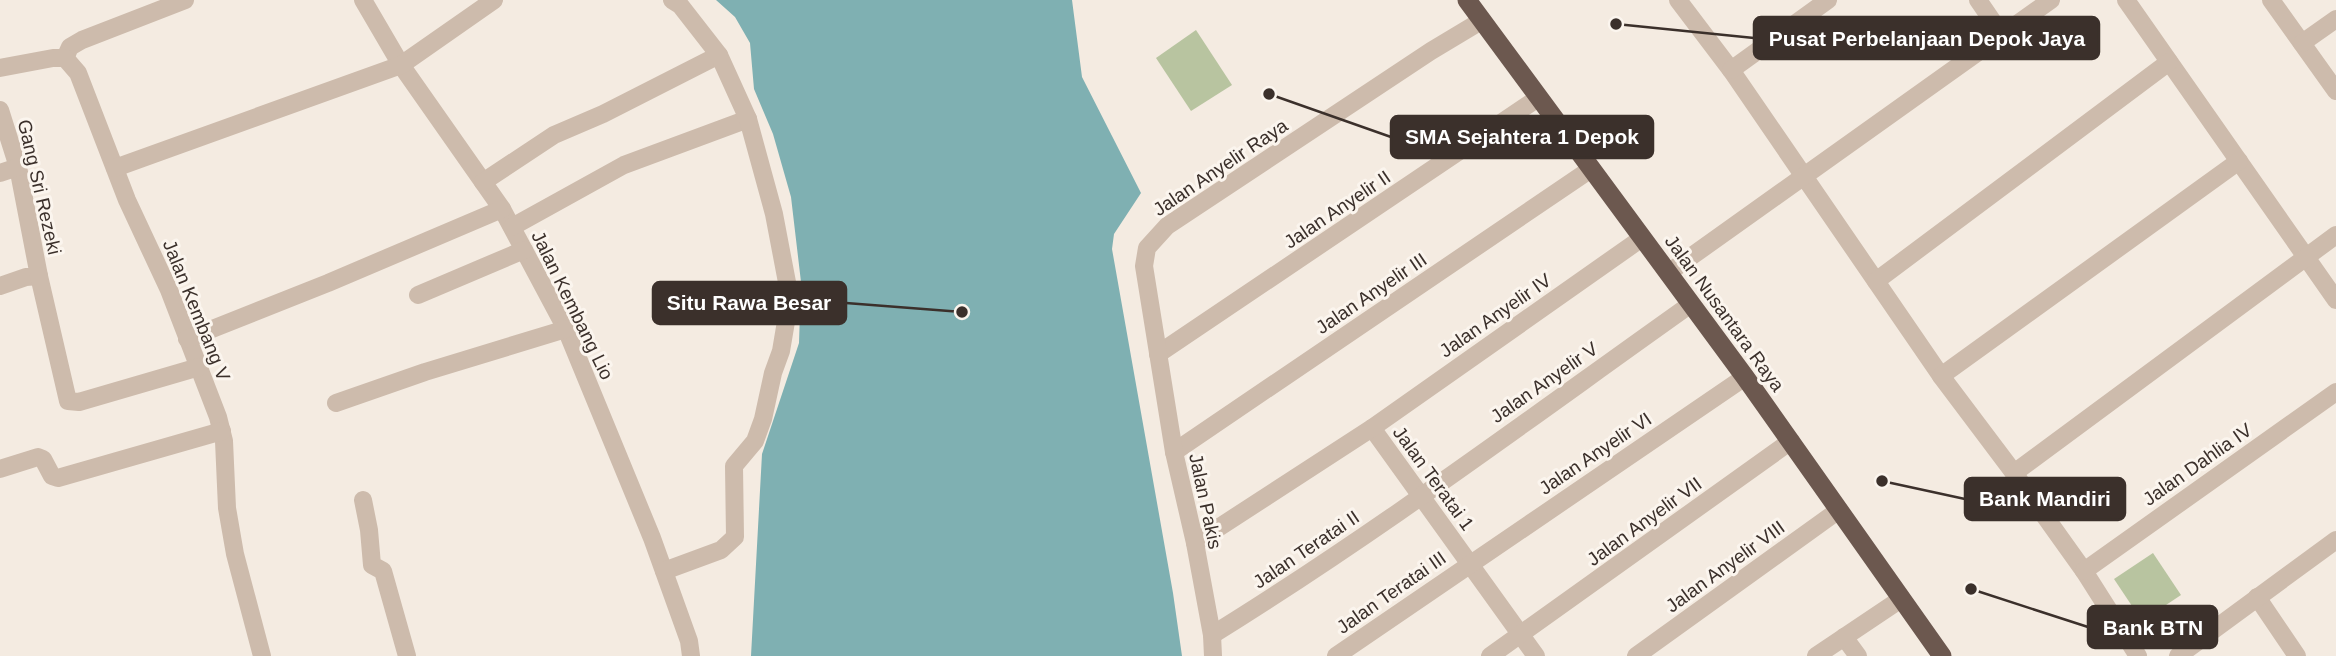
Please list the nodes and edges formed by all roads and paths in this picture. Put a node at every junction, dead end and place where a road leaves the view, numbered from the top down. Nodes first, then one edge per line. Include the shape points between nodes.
1 (185, 0) edge
2 (363, 0) edge
3 (494, 0) edge
4 (672, 0) edge
5 (1467, 0) edge
6 (1678, 0) edge
7 (1828, 0) edge
8 (1978, 0) edge
9 (2051, 0) edge
10 (2126, 0) edge
11 (2271, 0) edge
12 (2336, 19) edge
13 (1481, 21) junction
14 (2002, 35) junction
15 (2302, 43) junction
16 (719, 55) junction
17 (65, 58) junction
18 (2169, 61) junction
19 (401, 65) junction
20 (0, 68) edge
21 (1731, 70) junction
22 (2336, 91) edge
23 (1538, 98) junction
24 (0, 110) edge
25 (748, 119) junction
26 (2239, 161) junction
27 (18, 167) junction
28 (115, 168) junction
29 (1591, 169) junction
30 (0, 173) edge
31 (1804, 177) junction
32 (483, 182) junction
33 (502, 209) junction
34 (512, 227) junction
35 (2336, 235) edge
36 (1642, 238) junction
37 (524, 250) junction
38 (2306, 257) junction
39 (1668, 274) junction
40 (39, 275) junction
41 (1876, 281) junction
42 (0, 286) edge
43 (418, 295) dead end
44 (2336, 300) edge
45 (1691, 304) junction
46 (566, 329) junction
47 (187, 339) junction
48 (1158, 354) junction
49 (199, 367) junction
50 (1941, 376) junction
51 (1745, 377) junction
52 (2336, 392) edge
53 (336, 403) dead end
54 (1372, 428) junction
55 (222, 430) junction
56 (1791, 441) junction
57 (1174, 452) junction
58 (0, 469) edge
59 (2014, 473) junction
60 (1422, 495) junction
61 (363, 500) dead end
62 (1839, 510) junction
63 (2336, 540) edge
64 (1195, 542) junction
65 (1469, 563) junction
66 (664, 571) junction
67 (2084, 571) junction
68 (2257, 597) junction
69 (1901, 599) junction
70 (1212, 635) junction
71 (1521, 635) junction
72 (1844, 637) junction
73 (262, 656) edge
74 (407, 656) edge
75 (691, 656) edge
76 (1213, 656) edge
77 (1336, 656) edge
78 (1490, 656) edge
79 (1536, 656) edge
80 (1636, 656) edge
81 (1816, 656) edge
82 (1858, 656) edge
83 (1942, 656) edge
84 (2138, 656) edge
85 (2178, 656) edge
86 (2297, 656) edge

1 - 17 street via 82,40 70,47
2 - 19 street, Jalan Kembang Lio
3 - 19 street
4 - 16 street
5 - 13 highway, Jalan Nusantara Raya
6 - 21 street
7 - 21 street
8 - 14 street
9 - 14 street
10 - 18 street
11 - 15 street
12 - 15 street
13 - 23 highway, Jalan Nusantara Raya
13 - 48 street, Jalan Anyelir Raya via 1154,238 1144,266
14 - 31 street
15 - 22 street
16 - 25 street
16 - 32 street via 554,135
17 - 20 street
17 - 28 street, Jalan Kembang V via 78,73
18 - 26 street
18 - 41 street
19 - 28 street
19 - 32 street, Jalan Kembang Lio
21 - 31 street
23 - 29 highway, Jalan Nusantara Raya
23 - 48 street, Jalan Anyelir II
24 - 27 street, Gang Sri Rezeki
25 - 34 street via 624,165
25 - 66 street via 774,214 790,298 781,351 755,441 734,466 735,537 721,550
26 - 38 street
26 - 50 street
27 - 30 street
27 - 40 street, Gang Sri Rezeki
28 - 47 street, Jalan Kembang V
29 - 36 highway, Jalan Nusantara Raya
29 - 57 street, Jalan Anyelir III
31 - 39 street
31 - 41 street
32 - 33 street, Jalan Kembang Lio
33 - 34 street, Jalan Kembang Lio
33 - 47 street
34 - 37 street, Jalan Kembang Lio
35 - 38 street
36 - 39 highway, Jalan Nusantara Raya
36 - 54 street, Jalan Anyelir IV
37 - 43 street
37 - 46 street, Jalan Kembang Lio
38 - 44 street
38 - 59 street
39 - 45 highway, Jalan Nusantara Raya
40 - 42 street, Gang Sri Rezeki
40 - 49 street via 68,401 79,402
41 - 50 street
45 - 51 highway, Jalan Nusantara Raya
45 - 60 street, Jalan Anyelir V
46 - 53 street
46 - 66 street, Jalan Kembang Lio
47 - 49 street, Jalan Kembang V
48 - 57 street, Jalan Pakis
49 - 55 street, Jalan Kembang V
50 - 59 street
51 - 56 highway, Jalan Nusantara Raya
51 - 65 street, Jalan Anyelir VI
52 - 67 street, Jalan Dahlia IV
54 - 60 street, Jalan Teratai 1
54 - 64 street, Jalan Teratai 1
55 - 58 street via 58,478 52,477 38,457
55 - 73 street, Jalan Kembang V via 234,554
56 - 62 highway, Jalan Nusantara Raya
56 - 71 street, Jalan Anyelir VII
57 - 64 street, Jalan Pakis
59 - 67 street
60 - 65 street, Jalan Teratai 1
60 - 70 street, Jalan Teratai II
61 - 74 street via 372,565 383,571
62 - 69 highway, Jalan Nusantara Raya
62 - 80 street, Jalan Anyelir VIII
63 - 68 street
64 - 70 street, Jalan Pakis
65 - 71 street, Jalan Teratai 1
65 - 77 street, Jalan Teratai III
66 - 75 street, Jalan Kembang Lio
67 - 84 street
68 - 85 street
68 - 86 street
69 - 72 street
69 - 83 highway, Jalan Nusantara Raya
70 - 76 street, Jalan Pakis
71 - 78 street, Jalan Anyelir VII
71 - 79 street, Jalan Teratai 1
72 - 81 street
72 - 82 street

